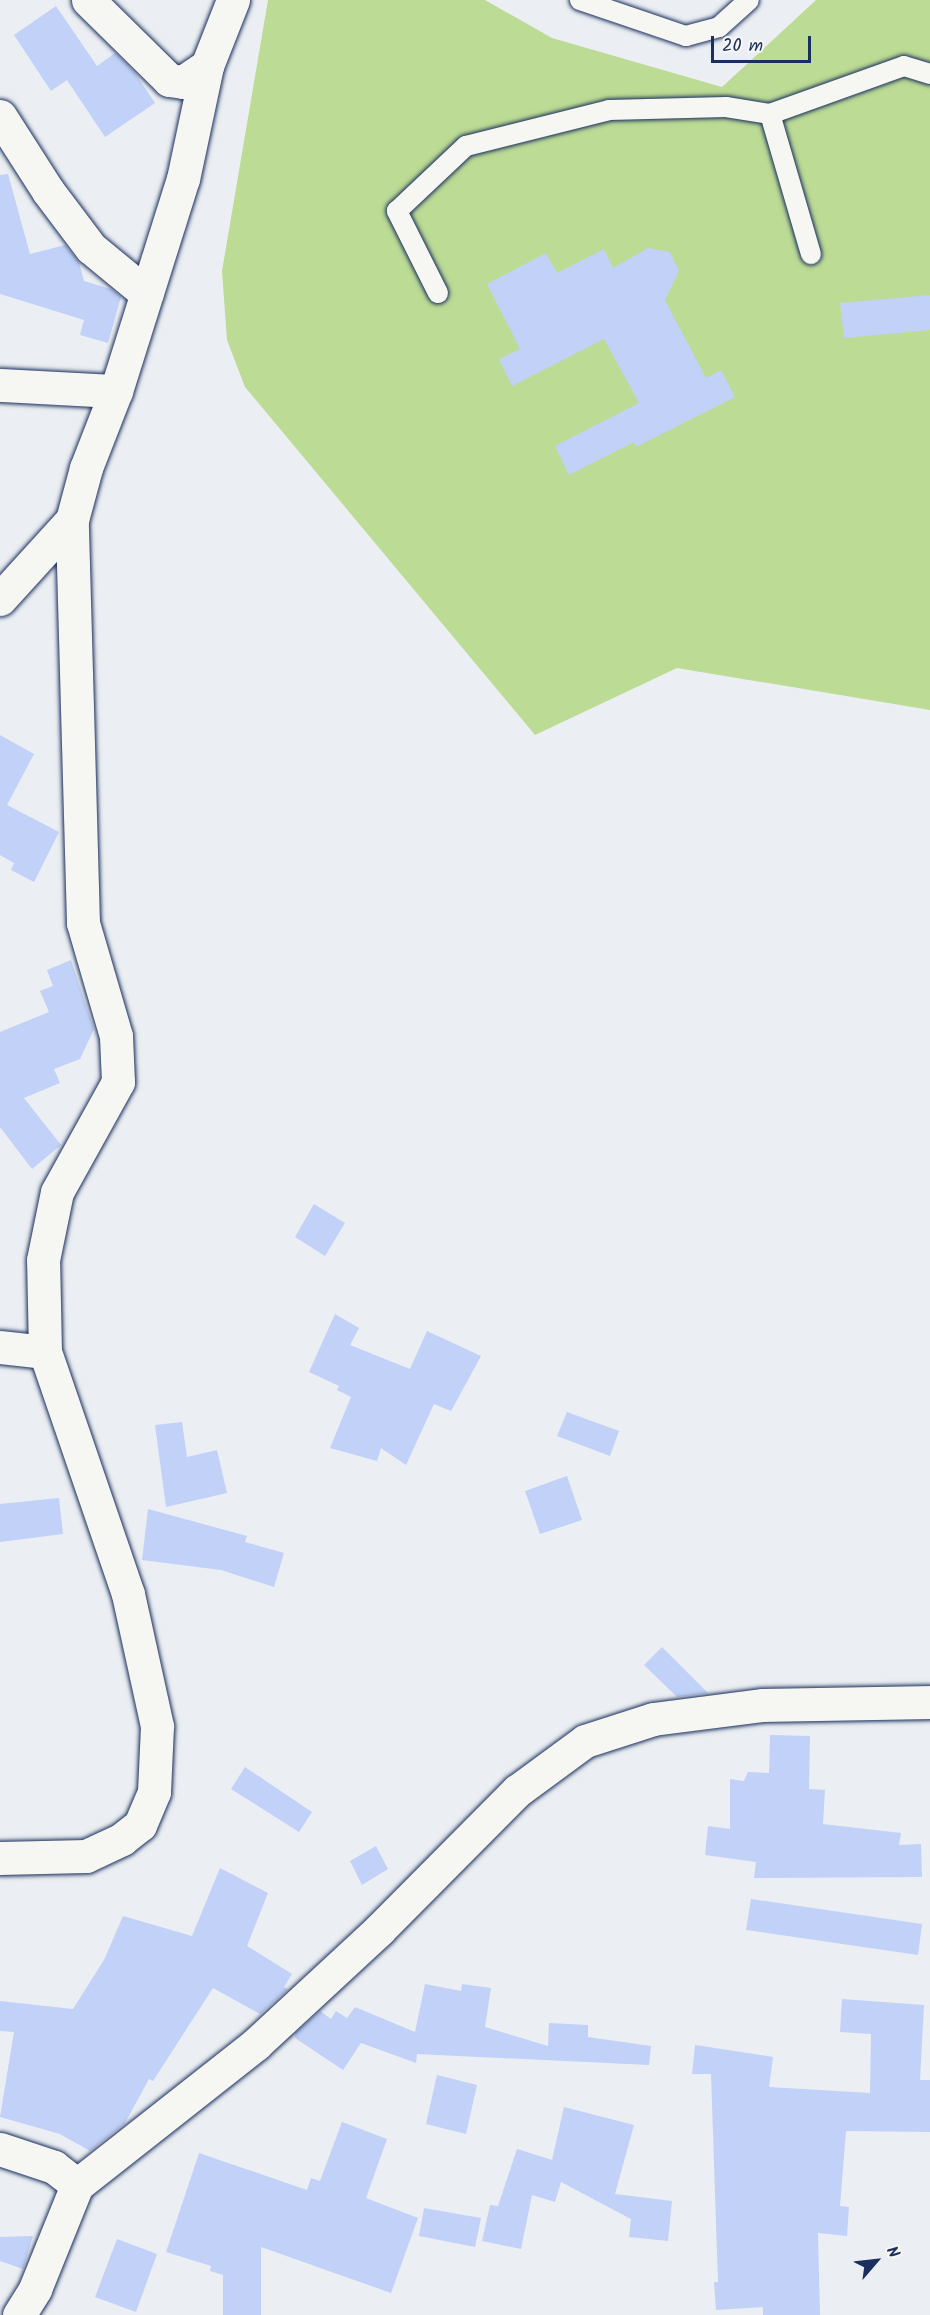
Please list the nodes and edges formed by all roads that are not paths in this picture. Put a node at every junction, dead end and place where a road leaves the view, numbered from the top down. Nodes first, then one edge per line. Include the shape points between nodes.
1 (88, 0) edge
2 (233, 0) edge
3 (580, 0) edge
4 (750, 0) edge
5 (207, 66) junction
6 (930, 74) edge
7 (770, 114) junction
8 (0, 116) edge
9 (811, 254) dead end
10 (438, 293) dead end
11 (147, 294) junction
12 (0, 385) edge
13 (116, 391) junction
14 (72, 520) junction
15 (0, 599) edge
16 (0, 1347) edge
17 (45, 1352) junction
18 (930, 1702) edge
19 (0, 1858) edge
20 (0, 2149) edge
21 (77, 2185) junction
22 (19, 2315) edge

1 - 5 street via 169,80 183,82
2 - 5 street
3 - 4 lane via 686,36 719,27
5 - 11 street via 183,179
6 - 7 lane via 904,66
7 - 9 lane
7 - 10 lane via 726,108 609,110 466,146 397,211
8 - 11 street via 78,232 121,276
11 - 13 street
12 - 13 street
13 - 14 street via 86,468
14 - 15 street
14 - 17 street via 83,922 116,1036 118,1082 57,1192 42,1260
16 - 17 street
17 - 19 street via 128,1594 157,1726 154,1792 140,1825 122,1839 86,1856
18 - 21 street via 763,1705 653,1719 585,1741 517,1791 379,1930 256,2044
20 - 21 street via 54,2167
21 - 22 street via 35,2289

